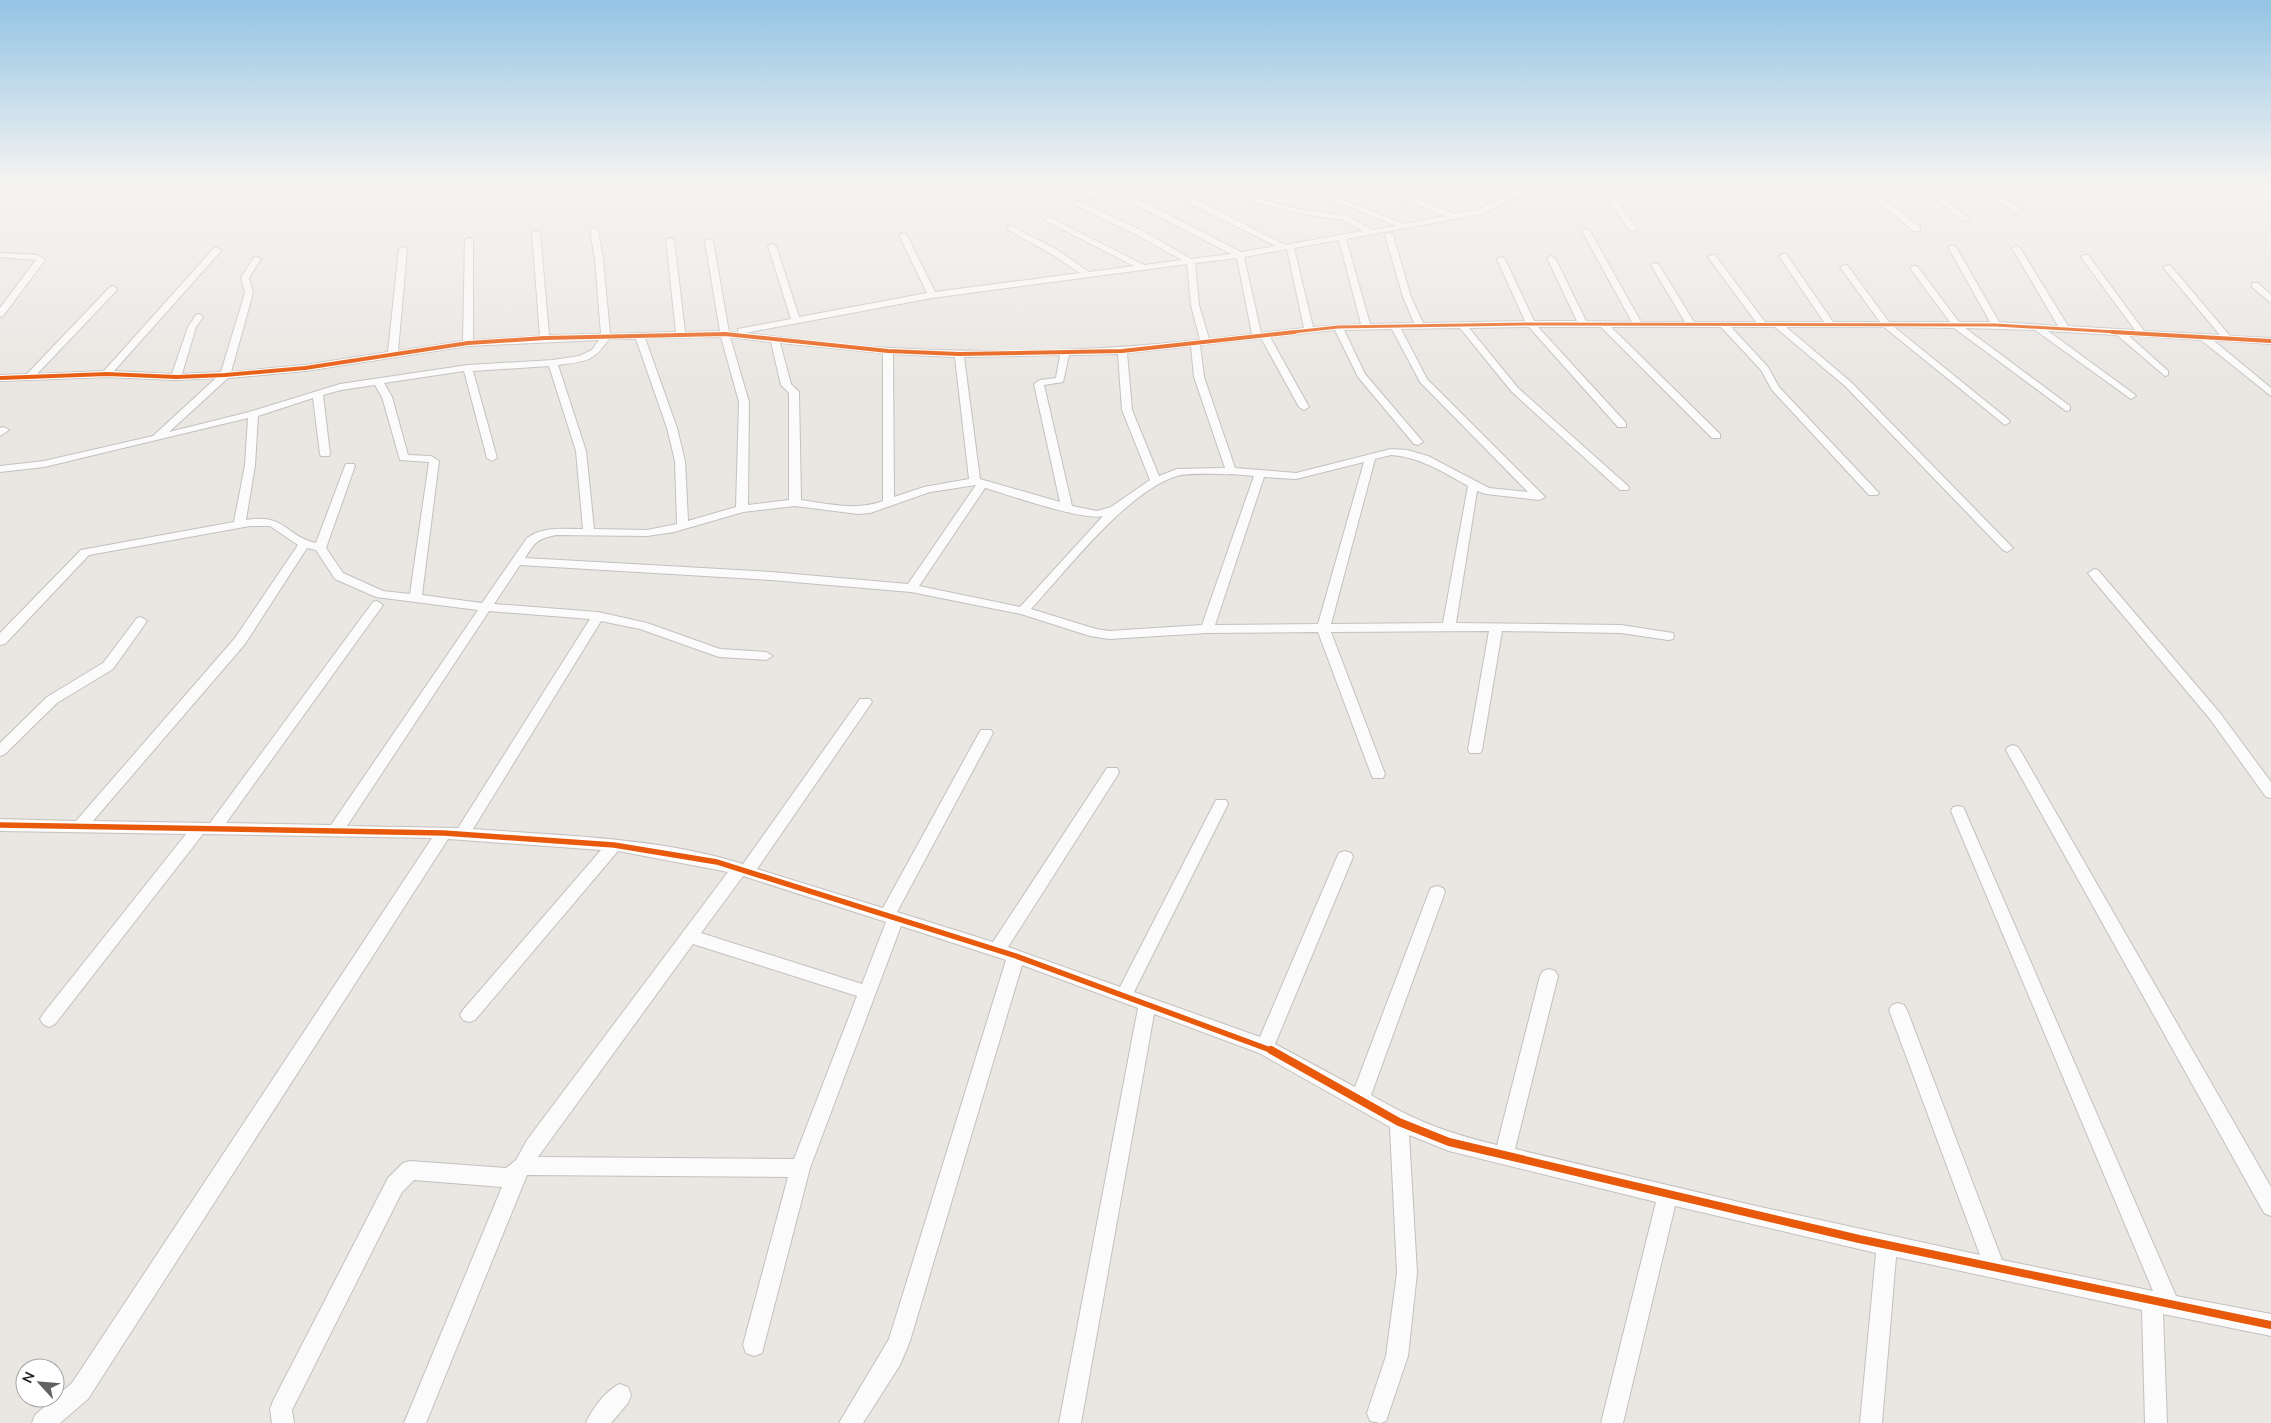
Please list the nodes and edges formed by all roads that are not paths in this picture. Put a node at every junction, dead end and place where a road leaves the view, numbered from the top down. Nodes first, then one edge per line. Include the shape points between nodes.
1 (217, 250) dead end
2 (403, 250) edge
3 (470, 250) edge
4 (537, 250) edge
5 (598, 250) edge
6 (671, 250) edge
7 (711, 250) edge
8 (773, 250) edge
9 (911, 250) edge
10 (1052, 250) edge
11 (1110, 250) edge
12 (1171, 250) edge
13 (1231, 250) edge
14 (1266, 250) edge
15 (1287, 250) edge
16 (1345, 250) edge
17 (1394, 250) edge
18 (1597, 250) edge
19 (1954, 250) edge
20 (2017, 250) edge
21 (0, 255) edge
22 (1240, 255) junction
23 (1784, 256) dead end
24 (1712, 257) dead end
25 (2085, 257) dead end
26 (257, 258) dead end
27 (1551, 258) dead end
28 (1501, 259) dead end
29 (1191, 262) junction
30 (1655, 265) dead end
31 (1844, 267) dead end
32 (2167, 267) dead end
33 (1144, 268) junction
34 (1914, 268) dead end
35 (1089, 276) junction
36 (2255, 285) dead end
37 (113, 289) dead end
38 (932, 295) junction
39 (2271, 300) edge
40 (0, 314) edge
41 (199, 317) dead end
42 (796, 321) junction
43 (1531, 324) junction
44 (1583, 324) junction
45 (1604, 324) junction
46 (1638, 325) junction
47 (1692, 325) junction
48 (1724, 325) junction
49 (1763, 325) junction
50 (1996, 325) junction
51 (1463, 326) junction
52 (1779, 326) junction
53 (1831, 326) junction
54 (1887, 326) junction
55 (1957, 326) junction
56 (1338, 327) junction
57 (1366, 327) junction
58 (1396, 327) junction
59 (1420, 327) junction
60 (2037, 327) junction
61 (2064, 328) junction
62 (1309, 330) junction
63 (2120, 332) junction
64 (725, 334) junction
65 (2142, 334) junction
66 (681, 335) junction
67 (1260, 335) junction
68 (640, 336) junction
69 (606, 337) junction
70 (2202, 337) junction
71 (545, 338) junction
72 (775, 339) junction
73 (2228, 339) junction
74 (2271, 341) edge
75 (1200, 342) junction
76 (468, 343) junction
77 (888, 351) junction
78 (1122, 351) junction
79 (1065, 352) junction
80 (392, 353) junction
81 (959, 354) junction
82 (553, 363) junction
83 (468, 368) junction
84 (2166, 372) dead end
85 (108, 374) junction
86 (225, 375) junction
87 (30, 376) junction
88 (176, 377) junction
89 (2, 379) edge
90 (378, 382) junction
91 (2271, 393) edge
92 (318, 395) junction
93 (2131, 396) dead end
94 (1304, 407) dead end
95 (2066, 408) dead end
96 (253, 414) junction
97 (2005, 422) dead end
98 (1622, 425) dead end
99 (1716, 436) dead end
100 (155, 439) junction
101 (1418, 442) dead end
102 (325, 454) dead end
103 (492, 458) dead end
104 (1370, 458) junction
105 (350, 466) dead end
106 (0, 470) edge
107 (1231, 471) junction
108 (1260, 473) junction
109 (1156, 480) junction
110 (979, 482) junction
111 (1472, 488) dead end
112 (1624, 488) dead end
113 (1873, 493) dead end
114 (795, 503) junction
115 (889, 504) junction
116 (1067, 508) junction
117 (742, 509) junction
118 (1115, 510) junction
119 (239, 525) junction
120 (683, 526) junction
121 (589, 532) junction
122 (304, 544) junction
123 (320, 548) junction
124 (2007, 548) dead end
125 (518, 561) junction
126 (2094, 574) dead end
127 (911, 588) junction
128 (415, 599) junction
129 (377, 605) dead end
130 (486, 607) junction
131 (1023, 611) junction
132 (598, 616) junction
133 (141, 621) dead end
134 (1496, 627) junction
135 (1449, 628) junction
136 (1207, 629) junction
137 (1323, 629) junction
138 (1668, 636) dead end
139 (0, 641) edge
140 (766, 656) dead end
141 (865, 702) dead end
142 (986, 733) dead end
143 (1474, 750) dead end
144 (2013, 750) dead end
145 (0, 751) edge
146 (1112, 772) dead end
147 (1378, 774) dead end
148 (2271, 793) edge
149 (1221, 804) dead end
150 (1958, 811) dead end
151 (80, 826) junction
152 (3, 827) edge
153 (206, 829) junction
154 (334, 831) junction
155 (453, 834) junction
156 (614, 845) junction
157 (1346, 857) dead end
158 (743, 870) junction
159 (1437, 892) dead end
160 (892, 917) junction
161 (689, 936) junction
162 (997, 950) junction
163 (1016, 956) junction
164 (1549, 976) dead end
165 (866, 992) junction
166 (1124, 995) junction
167 (1147, 1004) junction
168 (1898, 1010) dead end
169 (470, 1015) dead end
170 (49, 1019) dead end
171 (1265, 1047) junction
172 (1360, 1099) junction
173 (1399, 1122) junction
174 (1504, 1156) junction
175 (800, 1168) junction
176 (520, 1169) junction
177 (1668, 1194) junction
178 (2271, 1206) edge
179 (1887, 1245) junction
180 (1995, 1268) junction
181 (2161, 1304) junction
182 (2271, 1325) edge
183 (754, 1345) dead end
184 (620, 1395) dead end
185 (1378, 1413) dead end
186 (43, 1423) edge
187 (283, 1423) edge
188 (415, 1423) edge
189 (597, 1423) edge
190 (850, 1423) edge
191 (1070, 1423) edge
192 (1612, 1423) edge
193 (1871, 1423) edge
194 (2156, 1423) edge

1 - 85 street
2 - 80 street
3 - 76 street
4 - 71 street
5 - 69 street
6 - 66 street
7 - 64 street
8 - 42 street
9 - 38 street
10 - 35 street
11 - 33 street
12 - 29 street
13 - 22 street
14 - 22 street
15 - 62 street
16 - 57 street
17 - 59 street via 1406,297
18 - 46 street
19 - 50 street
20 - 61 street
21 - 40 street via 37,257 40,260
22 - 29 street
22 - 67 street
23 - 53 street
24 - 49 street
25 - 65 street
26 - 86 street via 245,278 249,293
27 - 44 street
28 - 43 street
29 - 33 street
29 - 75 street
30 - 47 street
31 - 54 street
32 - 73 street
33 - 35 street
34 - 55 street
35 - 38 street
36 - 39 street
37 - 87 street
38 - 42 street
41 - 88 street via 192,327
42 - 64 street
43 - 44 street
43 - 51 street
43 - 98 street
44 - 45 street
45 - 46 street
45 - 99 street
46 - 47 street
47 - 48 street
48 - 49 street
48 - 113 street via 1765,369 1775,388
49 - 52 street
50 - 55 street
50 - 60 street
51 - 59 street
51 - 112 street via 1515,390
52 - 53 street
52 - 124 street via 1848,384
53 - 54 street
54 - 55 street
54 - 97 street
55 - 95 street
56 - 57 street
56 - 62 street
56 - 101 street via 1361,375
57 - 58 street
58 - 59 street
58 - 104 street via 1423,380 1538,496 1486,491 1424,458 1407,453 1391,452
60 - 61 street
60 - 93 street
61 - 63 street
62 - 67 street
63 - 65 street
63 - 84 street
64 - 66 street
64 - 72 street
64 - 117 street via 744,402
65 - 70 street
66 - 68 street
67 - 75 street
67 - 94 street
68 - 69 street
68 - 120 street via 680,461
69 - 71 street
69 - 82 street via 588,357
70 - 73 street
70 - 91 street
71 - 76 street
72 - 77 street
72 - 114 street via 786,385 794,392
73 - 74 street
75 - 78 street
75 - 107 street via 1199,377
76 - 80 street
77 - 81 street
77 - 115 street
78 - 79 street
78 - 109 street via 1126,410
79 - 81 street
79 - 116 street via 1060,380 1039,384
80 - 86 street via 305,368
81 - 110 street
82 - 83 street
82 - 121 street via 581,452
83 - 90 street
83 - 103 street
85 - 87 street
85 - 88 street
86 - 88 street
86 - 100 street
87 - 89 street
90 - 92 street via 340,387
90 - 128 street via 387,397 404,458 434,461
92 - 96 street
92 - 102 street
96 - 100 street
96 - 119 street via 250,466
100 - 106 street via 44,464
104 - 108 street via 1296,476
104 - 137 street
105 - 123 street
107 - 108 street
107 - 109 street via 1178,472
108 - 136 street
109 - 118 street
110 - 115 street via 928,489
110 - 116 street
110 - 127 street
111 - 135 street
114 - 115 street via 858,511
114 - 117 street
116 - 118 street via 1097,514
117 - 120 street
118 - 131 street
119 - 122 street via 273,523
119 - 139 street via 85,552
120 - 121 street via 648,533
121 - 125 street via 538,535
122 - 123 street
122 - 151 street via 240,641
123 - 128 street via 340,576 380,594
125 - 127 street
125 - 130 street
126 - 148 street via 2215,716
127 - 131 street
128 - 130 street
129 - 153 street
130 - 132 street
130 - 154 street
131 - 136 street via 1109,635
132 - 140 street via 643,626 719,652
132 - 155 street
133 - 145 street via 108,666 52,700
134 - 135 street
134 - 138 street via 1621,629
134 - 143 street
135 - 137 street
136 - 137 street
137 - 147 street
141 - 158 street
142 - 160 street
144 - 178 street
146 - 162 street
149 - 166 street
150 - 181 street
151 - 152 street
151 - 153 street
153 - 154 street
153 - 170 street
154 - 155 street
155 - 156 street
155 - 186 street via 80,1391
156 - 158 street via 718,862
156 - 169 street
157 - 171 street
158 - 160 street
158 - 161 street
159 - 172 street
160 - 162 street
160 - 165 street
161 - 165 street
161 - 176 street
162 - 163 street
163 - 166 street
163 - 190 street via 899,1342
164 - 174 street
165 - 175 street
166 - 167 street
167 - 171 street
167 - 191 street
168 - 180 street
171 - 172 street
172 - 173 street
173 - 174 street via 1449,1142
173 - 185 street via 1407,1273 1396,1356
174 - 177 street
175 - 176 street
175 - 183 street
176 - 187 street via 509,1178 410,1170 403,1175 281,1409
176 - 188 street
177 - 179 street
177 - 192 street
179 - 180 street
179 - 193 street
180 - 181 street
181 - 182 street
181 - 194 street
184 - 189 street

